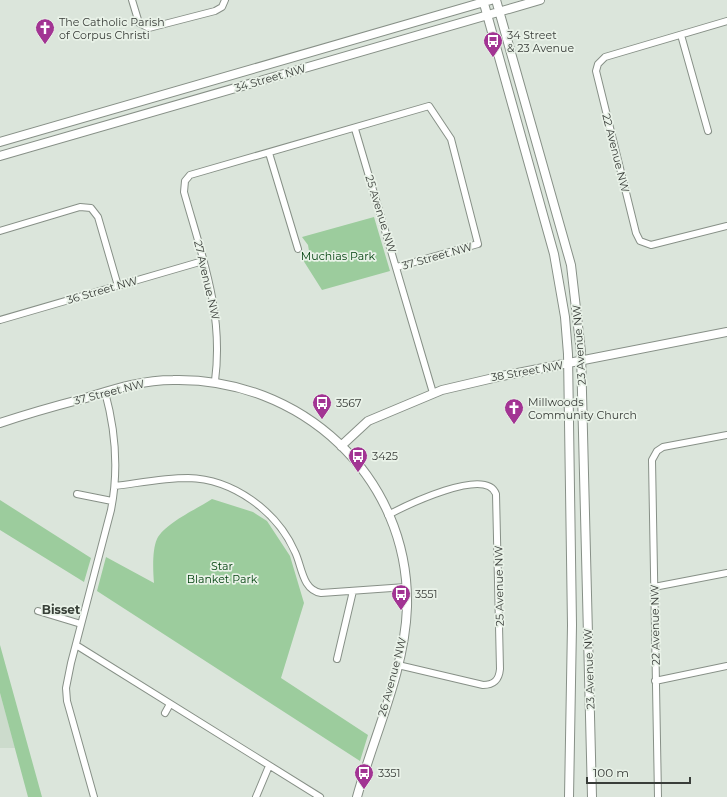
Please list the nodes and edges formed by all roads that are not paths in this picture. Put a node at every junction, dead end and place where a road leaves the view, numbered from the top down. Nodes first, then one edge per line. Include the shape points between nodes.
1 (132, 0) edge
2 (496, 0) edge
3 (540, 0) edge
4 (486, 1) edge
5 (224, 2) edge
6 (499, 12) junction
7 (487, 16) junction
8 (727, 22) edge
9 (681, 35) junction
10 (355, 128) junction
11 (708, 131) dead end
12 (0, 142) edge
13 (269, 153) junction
14 (0, 156) edge
15 (727, 226) edge
16 (0, 231) edge
17 (298, 249) dead end
18 (204, 261) junction
19 (397, 267) junction
20 (118, 286) junction
21 (0, 320) edge
22 (727, 332) edge
23 (581, 361) junction
24 (568, 364) junction
25 (215, 381) junction
26 (105, 392) junction
27 (433, 393) junction
28 (289, 406) joint
29 (0, 423) edge
30 (727, 435) edge
31 (341, 446) junction
32 (115, 486) junction
33 (77, 494) dead end
34 (112, 501) junction
35 (388, 515) junction
36 (727, 573) edge
37 (406, 587) junction
38 (654, 587) junction
39 (353, 591) junction
40 (38, 611) dead end
41 (81, 624) junction
42 (76, 645) junction
43 (337, 659) dead end
44 (398, 665) junction
45 (727, 666) edge
46 (656, 680) junction
47 (170, 704) junction
48 (165, 713) dead end
49 (269, 766) junction
50 (94, 797) edge
51 (256, 797) edge
52 (320, 797) edge
53 (357, 797) edge
54 (569, 797) edge
55 (592, 797) edge
56 (658, 797) edge

1 - 5 street via 143,27 153,28 219,9
2 - 6 main road, 23 Avenue NW
3 - 6 main road, 34 Street NW
4 - 7 main road, 23 Avenue NW
4 - 12 main road, 34 Street NW
6 - 7 main road, 34 Street NW
6 - 23 main road, 23 Avenue NW via 571,265
7 - 14 main road, 34 Street NW
7 - 24 main road, 23 Avenue NW via 554,254 565,317
8 - 9 street
9 - 11 street
9 - 15 street, 22 Avenue NW via 602,58 598,64 597,75 640,241 651,244
10 - 13 street
10 - 19 street, 25 Avenue NW
10 - 19 street, 37 Street NW via 429,106 451,139 478,244
13 - 17 street
13 - 18 street, 27 Avenue NW via 194,174 185,181 184,192
16 - 20 street via 80,207 91,208 98,217
18 - 20 street, 36 Street NW
18 - 25 street, 27 Avenue NW via 217,318 218,358
19 - 27 street, 25 Avenue NW
20 - 21 street, 36 Street NW
22 - 23 main road, 38 Street NW
23 - 24 main road, 38 Street NW
23 - 55 main road, 23 Avenue NW
24 - 27 main road, 38 Street NW via 479,380
24 - 54 main road, 23 Avenue NW via 572,625
25 - 26 main road, 37 Street NW via 154,381
25 - 28 main road, 37 Street NW via 256,392
26 - 29 main road, 37 Street NW
26 - 32 street via 115,430
27 - 31 main road, 38 Street NW via 368,421
28 - 31 main road, 26 Avenue NW via 316,424
30 - 38 street, 22 Avenue NW via 667,446 655,454 652,464
31 - 35 main road, 26 Avenue NW via 372,484
32 - 34 street
32 - 39 street via 189,478 234,490 260,506 284,532 312,590 321,593
33 - 34 street
34 - 41 street
35 - 37 main road, 26 Avenue NW via 399,546
35 - 44 street, 25 Avenue NW via 444,490 481,485 493,488 497,499 500,669 495,683 483,685
36 - 38 street
37 - 39 street
37 - 44 main road, 26 Avenue NW via 406,620
38 - 46 street, 22 Avenue NW
39 - 43 street
40 - 41 street
41 - 42 street
42 - 47 street
42 - 50 street via 68,676 67,701
44 - 53 main road, 26 Avenue NW
45 - 46 street
46 - 56 street, 22 Avenue NW
47 - 48 street
47 - 49 street
49 - 51 street
49 - 52 street

